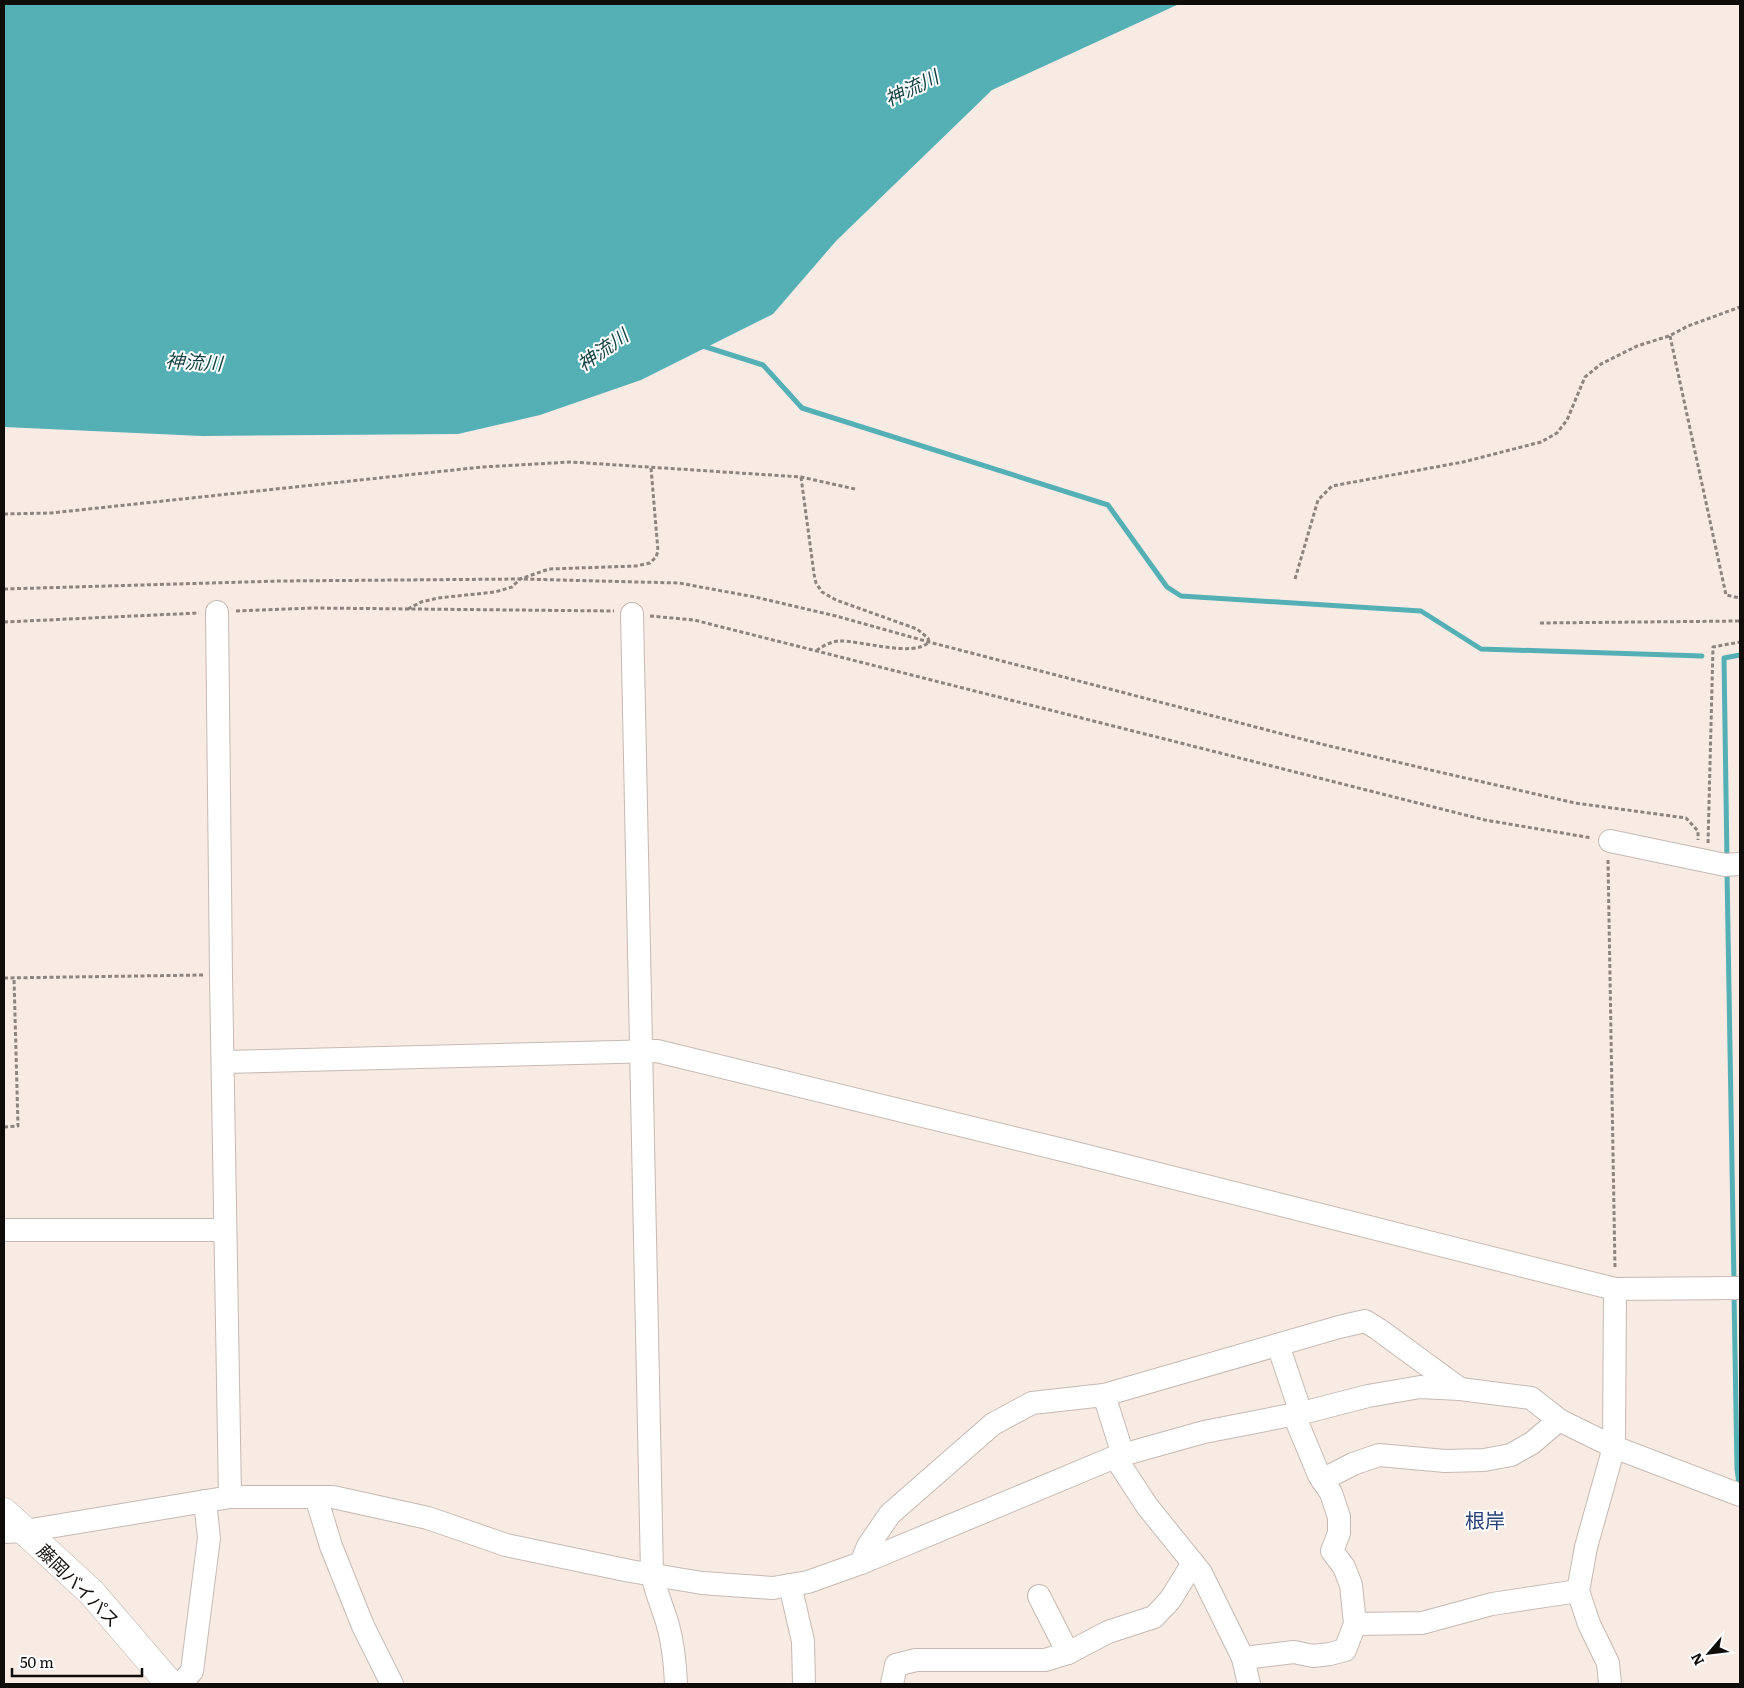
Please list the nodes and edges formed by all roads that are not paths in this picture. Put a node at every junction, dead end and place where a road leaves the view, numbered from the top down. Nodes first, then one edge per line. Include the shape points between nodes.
1 (217, 612) road end
2 (632, 614) road end
3 (1610, 841) road end
4 (1740, 864) edge
5 (640, 1052) junction
6 (223, 1062) junction
7 (4, 1230) edge
8 (226, 1230) junction
9 (1740, 1288) edge
10 (1615, 1289) junction
11 (1278, 1346) junction
12 (1460, 1389) junction
13 (1104, 1395) junction
14 (1298, 1414) junction
15 (1560, 1420) junction
16 (1614, 1447) junction
17 (1119, 1456) junction
18 (1322, 1480) junction
19 (1740, 1495) edge
20 (230, 1497) junction
21 (316, 1497) junction
22 (206, 1501) junction
23 (4, 1512) edge
24 (14, 1531) edge
25 (861, 1563) junction
26 (1193, 1563) junction
27 (652, 1573) junction
28 (790, 1585) junction
29 (1578, 1591) junction
30 (1039, 1596) dead end
31 (1355, 1624) junction
32 (1068, 1653) junction
33 (1243, 1658) junction
34 (170, 1684) edge
35 (181, 1684) edge
36 (392, 1684) edge
37 (676, 1684) edge
38 (804, 1684) edge
39 (892, 1684) edge
40 (1249, 1684) edge
41 (1610, 1684) edge

1 - 6 street
2 - 5 street
3 - 4 street via 1703,852 1725,864
5 - 6 street
5 - 10 street via 668,1053
5 - 27 street
6 - 8 street
7 - 8 street
8 - 20 street
9 - 10 street
10 - 16 street
11 - 12 street via 1365,1322
11 - 13 street
11 - 14 street
12 - 14 street via 1420,1387
12 - 15 street via 1531,1398
13 - 17 street
13 - 25 street via 1032,1403 993,1424 890,1514 868,1546
14 - 17 street via 1204,1432
14 - 18 street
15 - 16 street
15 - 18 street via 1511,1455 1484,1460 1445,1461 1379,1454
16 - 19 street
16 - 29 street via 1586,1547
17 - 25 street
17 - 26 street via 1148,1506
18 - 31 street via 1338,1517 1339,1533 1332,1551 1344,1567 1351,1585
20 - 21 street
20 - 22 street
21 - 27 street via 333,1497 428,1518 506,1545
21 - 36 street via 334,1555 363,1626
22 - 24 street
22 - 35 street via 208,1538 192,1670
23 - 24 highway, 藤岡バイパス
24 - 34 highway, 藤岡バイパス via 92,1593
25 - 28 street
26 - 32 street via 1170,1600 1154,1618 1108,1632
26 - 33 street
27 - 28 street via 702,1583 772,1588
27 - 37 street via 675,1661
28 - 38 street via 803,1642
29 - 31 street via 1492,1604 1422,1623
29 - 41 street via 1589,1624 1608,1663
30 - 32 street
31 - 33 street via 1345,1650 1313,1656 1294,1652
32 - 39 street via 1044,1660 916,1660 896,1665
33 - 40 street

